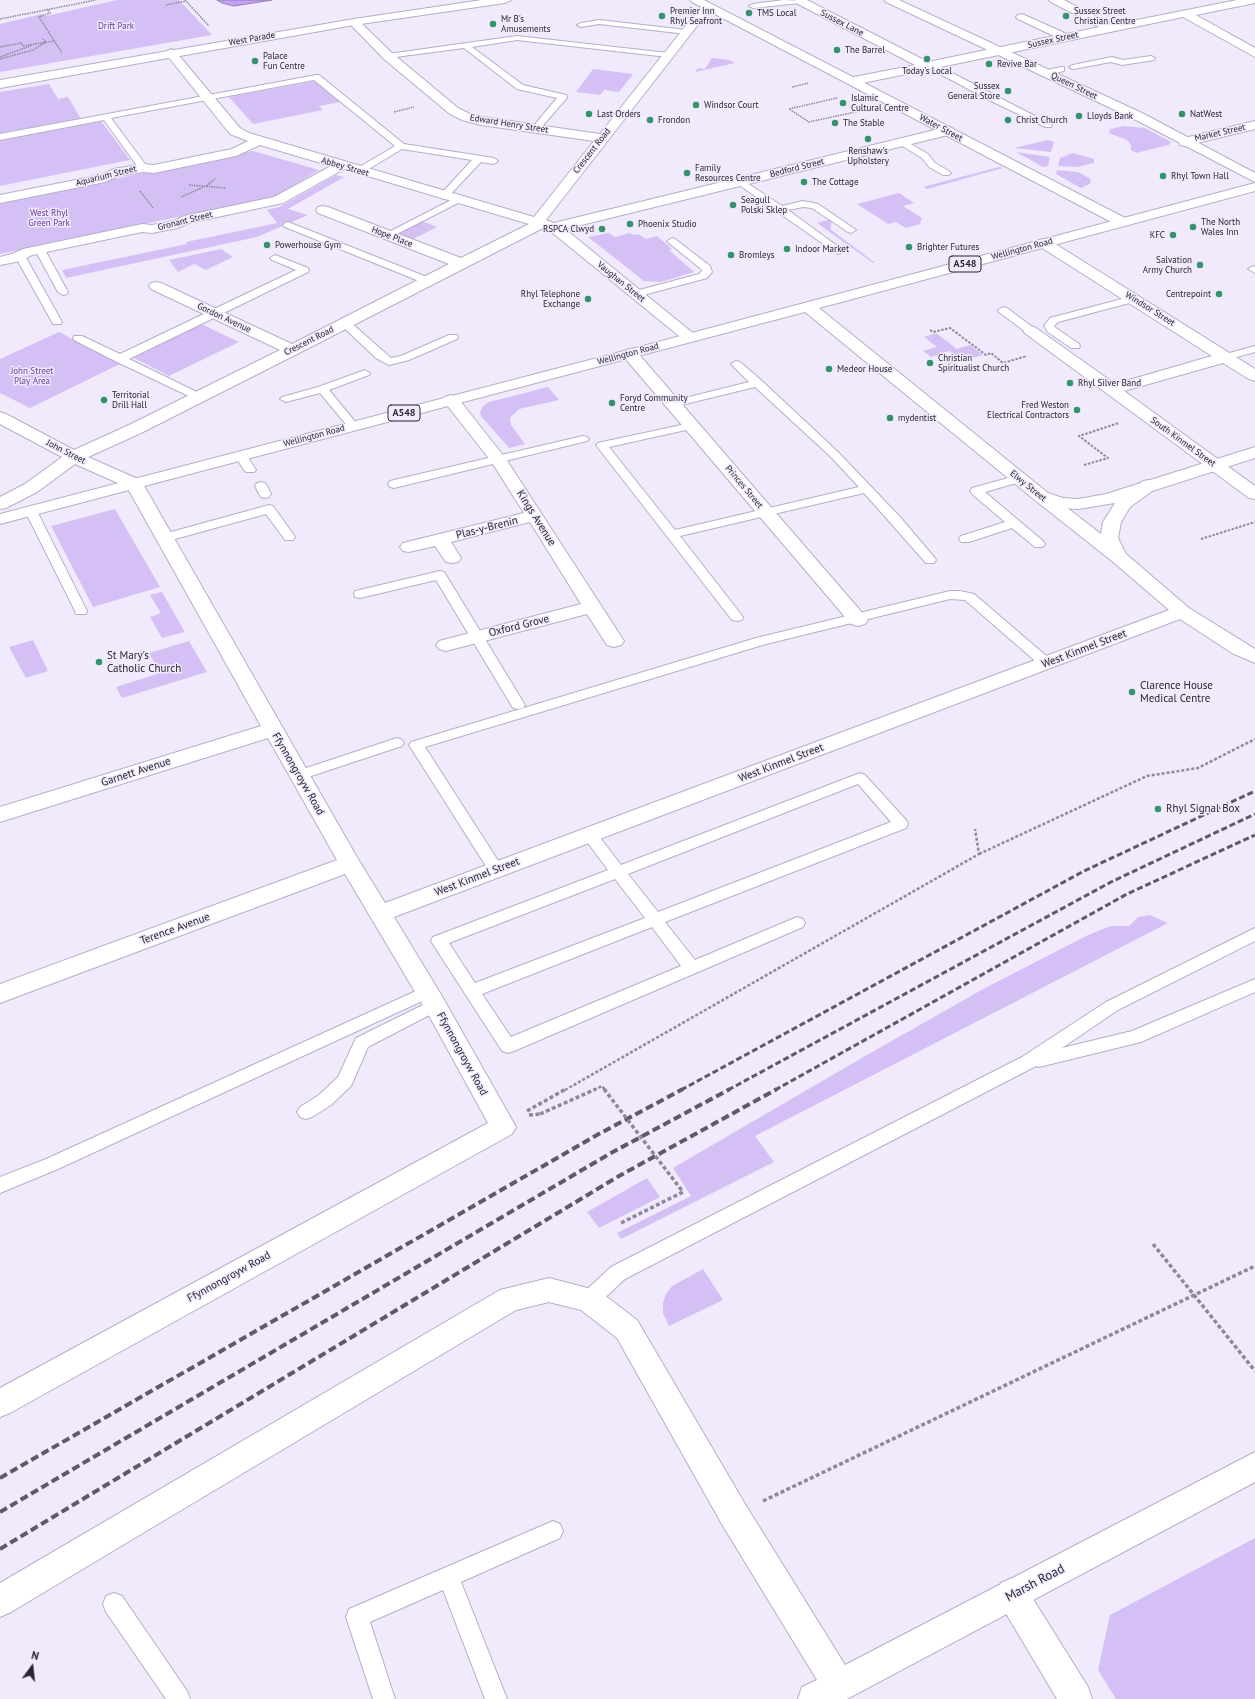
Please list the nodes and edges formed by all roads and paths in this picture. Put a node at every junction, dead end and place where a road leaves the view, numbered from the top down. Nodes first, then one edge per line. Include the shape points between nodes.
1 (96, 0) edge
2 (505, 0) edge
3 (890, 0) edge
4 (1056, 0) edge
5 (1254, 0) edge
6 (186, 1) edge
7 (800, 1) edge
8 (701, 3) edge
9 (166, 5) dead end
10 (753, 6) dead end
11 (48, 10) junction
12 (1184, 13) junction
13 (1022, 17) dead end
14 (0, 19) edge
15 (354, 22) junction
16 (581, 25) dead end
17 (1110, 28) junction
18 (213, 30) dead end
19 (687, 32) junction
20 (1065, 37) junction
21 (43, 39) dead end
22 (54, 41) junction
23 (46, 42) junction
24 (36, 44) junction
25 (465, 45) junction
26 (0, 47) edge
27 (1000, 50) junction
28 (171, 53) junction
29 (1255, 53) edge
30 (668, 55) junction
31 (64, 56) dead end
32 (388, 56) junction
33 (0, 58) edge
34 (1151, 58) dead end
35 (928, 66) junction
36 (1073, 67) dead end
37 (1061, 70) dead end
38 (1046, 73) junction
39 (853, 82) junction
40 (0, 84) edge
41 (209, 98) junction
42 (838, 98) dead end
43 (442, 100) junction
44 (865, 110) dead end
45 (106, 117) junction
46 (368, 119) junction
47 (1048, 125) dead end
48 (1255, 125) edge
49 (535, 129) junction
50 (947, 131) junction
51 (0, 137) edge
52 (602, 138) junction
53 (258, 141) junction
54 (902, 142) junction
55 (1185, 142) junction
56 (401, 146) junction
57 (478, 159) junction
58 (494, 161) dead end
59 (340, 166) junction
60 (143, 168) junction
61 (126, 171) junction
62 (359, 171) junction
63 (946, 173) dead end
64 (1255, 178) edge
65 (741, 182) junction
66 (1255, 186) edge
67 (450, 198) junction
68 (0, 199) edge
69 (782, 209) junction
70 (323, 210) dead end
71 (1122, 222) junction
72 (544, 224) junction
73 (288, 225) dead end
74 (167, 226) junction
75 (851, 230) dead end
76 (388, 235) junction
77 (672, 241) dead end
78 (1044, 243) junction
79 (40, 250) junction
80 (839, 250) dead end
81 (20, 256) junction
82 (275, 258) dead end
83 (0, 261) edge
84 (462, 264) junction
85 (428, 281) junction
86 (156, 286) dead end
87 (62, 292) dead end
88 (636, 294) junction
89 (1133, 299) junction
90 (807, 306) junction
91 (1003, 310) dead end
92 (214, 313) junction
93 (56, 322) dead end
94 (345, 323) junction
95 (930, 330) dead end
96 (1031, 331) joint
97 (453, 337) dead end
98 (689, 337) junction
99 (78, 338) dead end
100 (1075, 346) dead end
101 (1056, 348) junction
102 (1255, 349) edge
103 (293, 350) junction
104 (630, 354) junction
105 (1226, 357) junction
106 (119, 359) junction
107 (736, 364) dead end
108 (365, 373) dead end
109 (1255, 376) edge
110 (758, 383) junction
111 (322, 389) junction
112 (1112, 390) junction
113 (199, 397) junction
114 (286, 399) dead end
115 (451, 400) junction
116 (673, 404) junction
117 (1146, 415) junction
118 (0, 417) edge
119 (353, 426) junction
120 (691, 426) junction
121 (583, 439) dead end
122 (1255, 452) edge
123 (241, 456) junction
124 (74, 457) junction
125 (498, 459) junction
126 (1084, 465) dead end
127 (1215, 465) junction
128 (250, 470) dead end
129 (1019, 478) junction
130 (134, 484) junction
131 (394, 484) dead end
132 (1149, 485) junction
133 (867, 489) junction
134 (1255, 494) edge
135 (1042, 497) junction
136 (0, 504) edge
137 (31, 511) junction
138 (766, 514) junction
139 (534, 516) junction
140 (0, 519) edge
141 (1255, 522) edge
142 (1014, 523) junction
143 (672, 534) junction
144 (289, 537) dead end
145 (164, 538) junction
146 (440, 539) junction
147 (965, 539) dead end
148 (1201, 539) dead end
149 (1039, 544) dead end
150 (409, 547) dead end
151 (1118, 557) junction
152 (452, 558) dead end
153 (930, 560) dead end
154 (360, 594) dead end
155 (592, 607) junction
156 (81, 611) dead end
157 (1182, 612) junction
158 (737, 618) dead end
159 (856, 619) junction
160 (477, 636) junction
161 (614, 641) dead end
162 (446, 645) dead end
163 (1255, 657) edge
164 (1046, 663) junction
165 (518, 705) dead end
166 (273, 729) junction
167 (1255, 739) edge
168 (397, 743) dead end
169 (299, 775) junction
170 (0, 815) edge
171 (590, 835) junction
172 (979, 854) dead end
173 (350, 864) junction
174 (496, 870) junction
175 (619, 872) junction
176 (379, 914) junction
177 (655, 920) junction
178 (797, 923) dead end
179 (1255, 934) edge
180 (692, 968) junction
181 (1255, 985) edge
182 (472, 991) junction
183 (0, 994) edge
184 (431, 998) junction
185 (1028, 1062) junction
186 (306, 1112) dead end
187 (540, 1114) dead end
188 (0, 1185) edge
189 (619, 1224) dead end
190 (1153, 1244) dead end
191 (1255, 1266) edge
192 (1196, 1295) junction
193 (589, 1300) junction
194 (1255, 1371) edge
195 (0, 1403) edge
196 (1255, 1466) edge
197 (734, 1515) junction
198 (553, 1531) dead end
199 (449, 1578) junction
200 (1012, 1594) junction
201 (0, 1601) edge
202 (114, 1604) dead end
203 (827, 1692) edge
204 (179, 1699) edge
205 (384, 1699) edge
206 (496, 1699) edge
207 (1076, 1699) edge

1 - 11 path
2 - 15 street, West Parade
3 - 27 street, Queen Street
4 - 17 street
5 - 12 street, Sussex Street
6 - 9 path
6 - 18 path
7 - 10 lane, Sussex Lane
7 - 35 street, Sussex Lane
8 - 19 street, Crescent Road
8 - 39 street, Water Street
11 - 14 path
11 - 22 path via 50,13 39,17
12 - 17 street, Sussex Street
12 - 29 street
13 - 20 street
15 - 28 street, West Parade
15 - 32 street, Edward Henry Street
16 - 19 lane via 599,22
17 - 20 street, Sussex Street
19 - 30 street, Crescent Road
20 - 27 street, Sussex Street
21 - 23 path
22 - 23 path
22 - 31 path
23 - 24 path
23 - 33 path via 25,53
24 - 26 path
24 - 33 path
25 - 30 lane via 517,38
25 - 32 lane
25 - 49 lane via 520,87 563,97
27 - 35 street, Sussex Street
27 - 38 street, Queen Street
28 - 40 street, West Parade
28 - 41 street, Abbey Street
30 - 52 street, Crescent Road
32 - 43 street, Edward Henry Street
34 - 36 lane via 1122,64 1112,58
35 - 39 street, Sussex Street
35 - 47 lane
37 - 38 lane
38 - 55 street, Queen Street via 1140,117
39 - 50 street, Water Street
41 - 45 lane
41 - 46 lane via 316,77
41 - 53 street, Abbey Street via 235,131
42 - 44 path via 788,109 809,122
43 - 46 path
43 - 49 street, Edward Henry Street via 466,117
45 - 51 lane
45 - 60 lane
46 - 56 lane
48 - 55 street, Market Street
49 - 52 street, Edward Henry Street
50 - 54 street, Bedford Street
50 - 71 street, Water Street
52 - 72 street, Crescent Road
53 - 59 street, Abbey Street
53 - 60 street, Aquarium Street via 236,152
54 - 63 lane via 925,156 932,166
54 - 65 street, Bedford Street
55 - 64 street, Queen Street
56 - 57 lane
56 - 62 lane
57 - 58 lane
57 - 67 lane
59 - 62 street, Abbey Street
59 - 74 street, Gronant Street via 278,200
60 - 61 street, Aquarium Street
61 - 68 street, Aquarium Street via 105,178
61 - 74 path
62 - 67 street, Abbey Street
65 - 69 lane
65 - 72 street, Bedford Street
66 - 71 street, Wellington Road / A548
67 - 72 street, Abbey Street
67 - 76 lane
69 - 75 lane via 804,204 815,206
69 - 80 lane
70 - 76 street, Hope Place
71 - 78 street, Wellington Road / A548
72 - 84 street, Crescent Road
72 - 88 street, Vaughan Street
73 - 85 lane
74 - 79 street, Gronant Street via 142,228
76 - 84 street, Hope Place
77 - 88 lane via 706,268 707,272 703,276
78 - 89 street, Windsor Street
78 - 90 street, Wellington Road / A548
79 - 81 street, Gronant Street
79 - 87 lane
81 - 83 street, Gronant Street
81 - 93 lane
82 - 92 lane via 304,270
84 - 85 street, Crescent Road
85 - 94 street, Crescent Road
86 - 92 street, Gordon Avenue
88 - 98 street, Vaughan Street
89 - 100 lane via 1054,320 1049,326 1052,330
89 - 105 street, Windsor Street
90 - 98 street, Wellington Road / A548
90 - 129 street, Elwy Street
91 - 96 lane
92 - 103 street, Gordon Avenue
92 - 106 lane
94 - 97 lane via 380,356 390,362
94 - 103 street, Crescent Road
95 - 101 path via 933,332 950,328 1003,363
96 - 101 street, South Kinmel Street
98 - 104 street, Wellington Road / A548
99 - 106 lane
101 - 112 street, South Kinmel Street
102 - 105 lane
103 - 113 street, Crescent Road
104 - 115 street, Wellington Road / A548
104 - 116 street, Princes Street
105 - 109 street, Windsor Street
105 - 112 street
106 - 113 lane
107 - 110 lane
108 - 111 lane
110 - 116 lane
110 - 133 lane via 834,454
111 - 114 lane
111 - 119 lane
112 - 117 street, South Kinmel Street
113 - 124 street, Crescent Road via 135,430
115 - 119 street, Wellington Road / A548
115 - 125 street, Kings Avenue
116 - 120 street, Princes Street
117 - 126 path via 1079,436 1108,458
117 - 127 street, South Kinmel Street
118 - 124 street, John Street
119 - 123 street, Wellington Road / A548
120 - 138 street, Princes Street
120 - 143 lane via 602,445
121 - 125 lane
122 - 127 street
123 - 128 lane
123 - 130 street, Wellington Road / A548
124 - 130 street, John Street
124 - 136 street, Crescent Road via 31,488
125 - 131 lane
125 - 139 street, Kings Avenue
127 - 132 street
127 - 134 street, South Kinmel Street
129 - 135 street, Elwy Street
129 - 142 lane via 976,491
130 - 137 street, Wellington Road / A548
130 - 145 street, Ffynnongroyw Road
132 - 135 street via 1109,499 1078,504 1061,503
132 - 151 street via 1124,504 1112,522 1110,538
133 - 138 lane
133 - 153 lane
135 - 151 street, Elwy Street
137 - 140 street, Wellington Road / A548
137 - 156 lane
138 - 143 lane
138 - 159 street, Princes Street
139 - 146 street, Plas-y-Brenin
139 - 155 street, Kings Avenue
141 - 148 path
142 - 147 lane
142 - 149 lane
143 - 158 lane
144 - 145 lane via 269,509
145 - 166 street, Ffynnongroyw Road
146 - 150 street, Plas-y-Brenin
146 - 152 street, Plas-y-Brenin
151 - 157 street, Elwy Street
154 - 160 lane via 440,574
155 - 160 street, Oxford Grove
155 - 161 street, Kings Avenue
157 - 163 street, Elwy Street
157 - 164 street, West Kinmel Street
159 - 164 lane via 950,595 969,597
159 - 174 lane via 761,641 416,745
160 - 162 street, Oxford Grove
160 - 165 lane
164 - 171 street, West Kinmel Street
166 - 169 street, Ffynnongroyw Road
166 - 170 street, Garnett Avenue
167 - 172 path via 1198,768 1147,776
168 - 169 lane
169 - 173 street, Ffynnongroyw Road
171 - 174 street, West Kinmel Street
171 - 175 lane
173 - 176 street, Ffynnongroyw Road
173 - 183 street, Terence Avenue
174 - 176 street, West Kinmel Street
175 - 177 lane
175 - 177 lane via 860,778 900,824
175 - 182 lane via 440,941
176 - 184 street, Ffynnongroyw Road
177 - 180 lane
177 - 182 lane
178 - 180 lane
179 - 185 lane via 1112,1006
180 - 182 lane via 508,1046
181 - 185 lane via 1135,1037
184 - 186 lane via 362,1043 345,1081 325,1100
184 - 188 lane
184 - 195 street, Ffynnongroyw Road via 502,1128
185 - 193 lane via 618,1273
187 - 189 path, bridge via 602,1086 684,1192
190 - 192 path
191 - 192 path
192 - 194 path
192 - 197 path
193 - 197 street via 627,1329
193 - 201 street via 549,1290 510,1299
196 - 200 street, Marsh Road
197 - 203 street
198 - 199 lane
199 - 205 lane via 357,1617
199 - 206 lane
200 - 203 street, Marsh Road
200 - 207 street
202 - 204 lane

